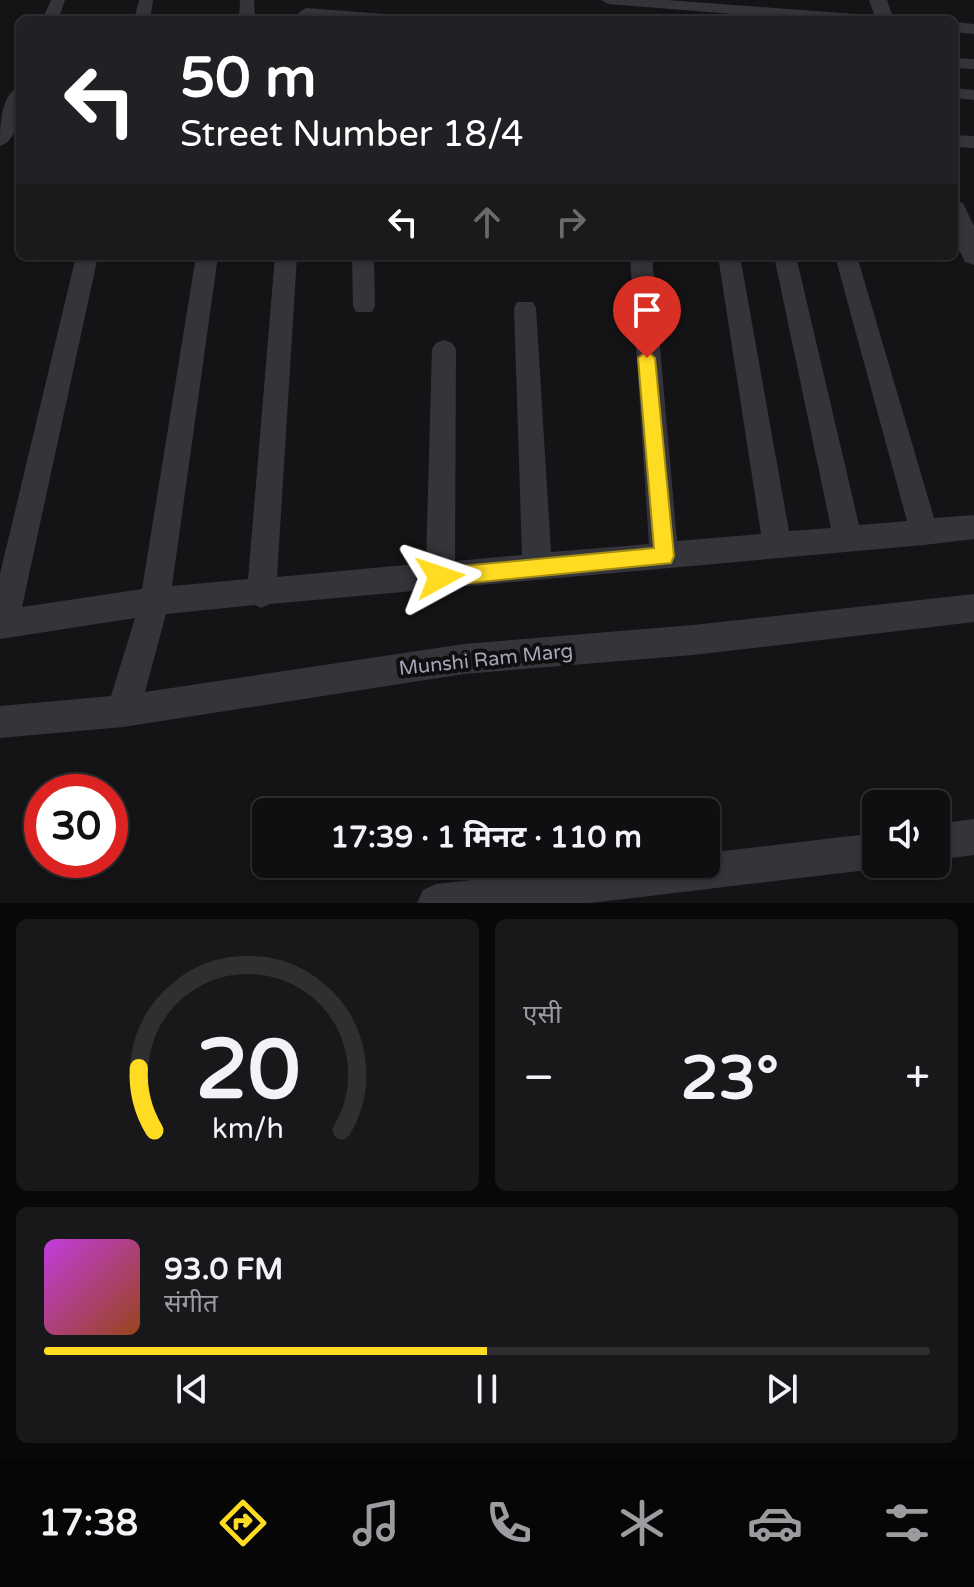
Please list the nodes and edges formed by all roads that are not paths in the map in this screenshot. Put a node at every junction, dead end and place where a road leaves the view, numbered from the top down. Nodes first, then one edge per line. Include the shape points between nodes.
1 (608, 0) edge
2 (645, 2) junction
3 (305, 11) edge
4 (357, 16) edge
5 (641, 16) edge
6 (819, 16) edge
7 (16, 102) edge
8 (0, 140) edge
9 (963, 220) edge
10 (974, 256) edge
11 (86, 260) edge
12 (206, 260) edge
13 (286, 260) edge
14 (363, 260) edge
15 (641, 260) edge
16 (730, 260) edge
17 (786, 260) edge
18 (847, 260) edge
19 (364, 306) dead end
20 (525, 308) dead end
21 (444, 349) dead end
22 (974, 527) edge
23 (924, 533) junction
24 (848, 540) junction
25 (777, 546) junction
26 (664, 556) junction
27 (537, 568) junction
28 (440, 577) junction
29 (261, 594) junction
30 (155, 601) junction
31 (974, 608) edge
32 (2, 625) edge
33 (123, 711) junction
34 (0, 722) edge
35 (974, 837) edge
36 (950, 840) edge
37 (862, 853) edge
38 (436, 903) edge

1 - 2 street
2 - 5 street
2 - 6 street
3 - 4 street
7 - 8 street
9 - 10 street
11 - 32 street
12 - 30 street
13 - 29 street
14 - 19 street
15 - 26 street
16 - 25 street
17 - 24 street
18 - 23 street
20 - 27 street
21 - 28 street
22 - 23 street
23 - 24 street
24 - 25 street
25 - 26 street
26 - 27 street
27 - 28 street
28 - 29 street
29 - 30 street
30 - 32 street
30 - 33 street
31 - 33 street, Munshi Ram Marg via 464,659
33 - 34 street, Munshi Ram Marg
35 - 36 street
37 - 38 street

